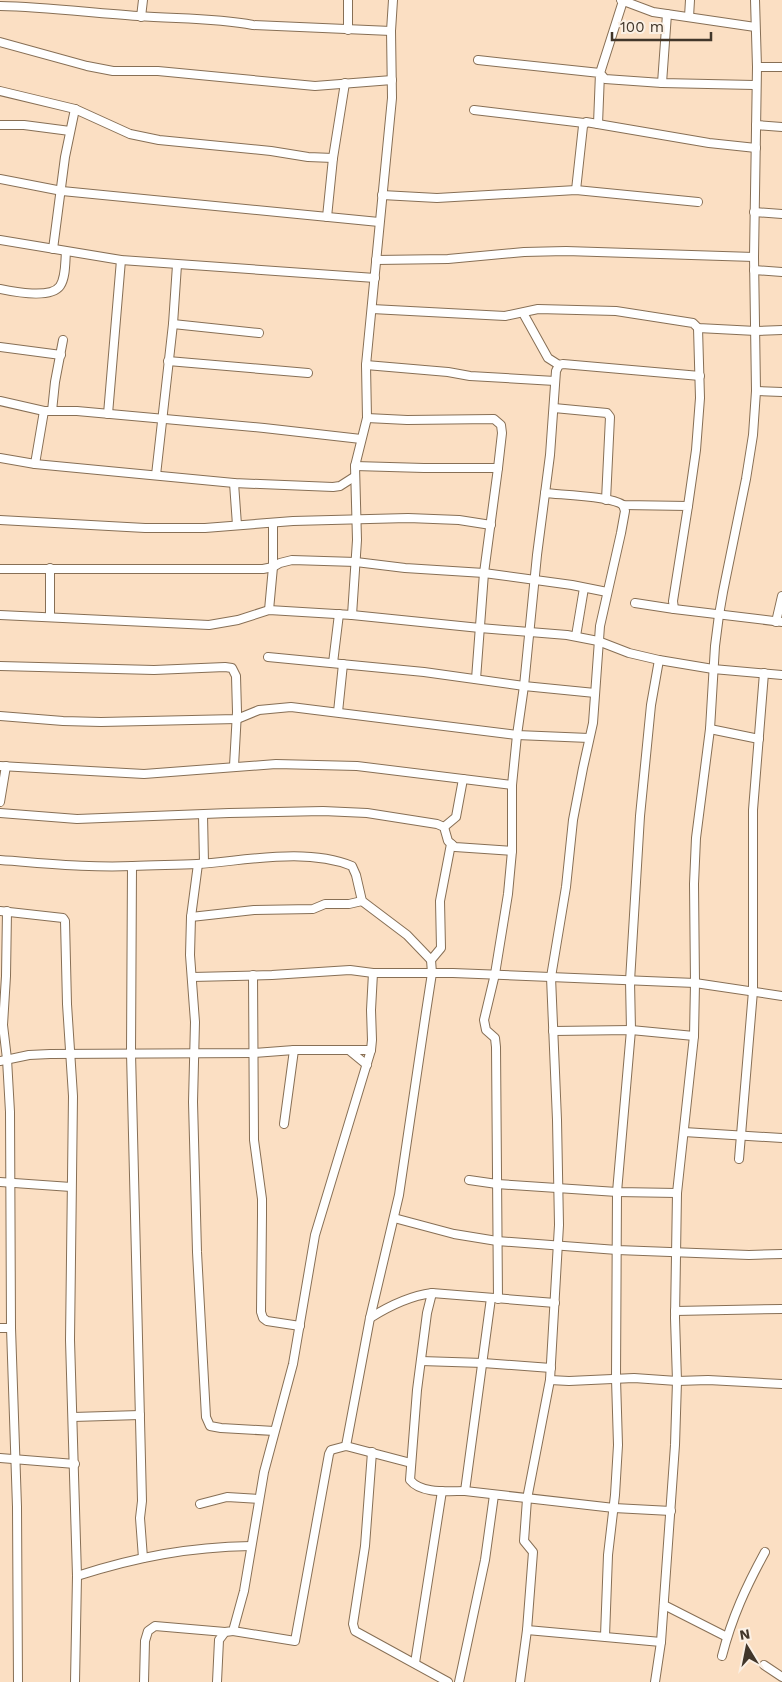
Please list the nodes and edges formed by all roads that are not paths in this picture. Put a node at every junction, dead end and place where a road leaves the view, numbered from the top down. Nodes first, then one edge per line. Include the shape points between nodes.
1 (143, 0) edge
2 (348, 0) edge
3 (393, 0) edge
4 (690, 0) edge
5 (755, 0) edge
6 (622, 1) edge
7 (0, 6) edge
8 (667, 14) junction
9 (141, 16) junction
10 (689, 16) junction
11 (755, 27) junction
12 (348, 30) junction
13 (391, 31) junction
14 (0, 42) edge
15 (478, 60) dead end
16 (757, 67) junction
17 (782, 67) edge
18 (600, 73) junction
19 (392, 80) junction
20 (345, 83) junction
21 (662, 83) junction
22 (754, 85) dead end
23 (0, 91) edge
24 (75, 109) junction
25 (474, 110) dead end
26 (584, 123) junction
27 (598, 124) junction
28 (0, 125) edge
29 (756, 125) junction
30 (782, 127) edge
31 (70, 130) junction
32 (756, 148) junction
33 (333, 158) junction
34 (0, 179) edge
35 (576, 190) junction
36 (62, 191) junction
37 (382, 195) junction
38 (698, 202) dead end
39 (754, 212) junction
40 (782, 214) edge
41 (327, 217) junction
42 (379, 222) junction
43 (0, 240) edge
44 (53, 249) junction
45 (66, 252) junction
46 (754, 257) junction
47 (121, 260) junction
48 (376, 260) junction
49 (177, 265) junction
50 (754, 270) junction
51 (782, 272) edge
52 (375, 278) junction
53 (0, 289) edge
54 (372, 309) junction
55 (523, 313) junction
56 (173, 324) junction
57 (698, 328) junction
58 (782, 330) edge
59 (756, 331) junction
60 (259, 333) dead end
61 (63, 340) dead end
62 (0, 347) edge
63 (60, 355) junction
64 (168, 362) junction
65 (366, 365) junction
66 (559, 365) junction
67 (308, 373) dead end
68 (700, 376) junction
69 (555, 381) junction
70 (756, 391) junction
71 (782, 392) edge
72 (0, 401) edge
73 (554, 408) junction
74 (48, 411) junction
75 (108, 414) junction
76 (366, 418) junction
77 (162, 419) junction
78 (361, 439) junction
79 (0, 458) edge
80 (34, 464) junction
81 (355, 466) junction
82 (498, 468) junction
83 (156, 475) junction
84 (354, 477) junction
85 (234, 484) junction
86 (545, 493) junction
87 (606, 500) junction
88 (623, 505) junction
89 (688, 506) junction
90 (0, 520) edge
91 (357, 520) junction
92 (273, 523) junction
93 (237, 525) junction
94 (491, 525) junction
95 (356, 562) junction
96 (273, 567) junction
97 (50, 568) junction
98 (0, 569) edge
99 (484, 574) junction
100 (535, 580) junction
101 (584, 588) junction
102 (607, 592) junction
103 (782, 596) edge
104 (635, 603) dead end
105 (674, 609) junction
106 (269, 610) junction
107 (339, 614) junction
108 (0, 615) edge
109 (352, 615) junction
110 (720, 615) junction
111 (50, 617) junction
112 (779, 622) edge
113 (480, 628) junction
114 (530, 632) junction
115 (576, 636) junction
116 (598, 641) junction
117 (268, 657) dead end
118 (660, 660) junction
119 (333, 663) junction
120 (343, 664) junction
121 (0, 666) edge
122 (714, 670) junction
123 (764, 673) junction
124 (782, 675) edge
125 (476, 679) junction
126 (524, 686) junction
127 (595, 693) junction
128 (338, 712) junction
129 (0, 716) edge
130 (237, 719) junction
131 (710, 729) junction
132 (517, 735) junction
133 (589, 738) junction
134 (759, 738) junction
135 (3, 766) edge
136 (234, 766) junction
137 (464, 779) junction
138 (512, 785) junction
139 (0, 802) edge
140 (0, 813) edge
141 (202, 815) junction
142 (444, 827) junction
143 (451, 844) junction
144 (512, 851) junction
145 (0, 860) edge
146 (201, 863) junction
147 (132, 866) junction
148 (362, 901) junction
149 (3, 911) edge
150 (191, 917) junction
151 (431, 960) junction
152 (432, 972) junction
153 (373, 973) junction
154 (495, 974) junction
155 (253, 975) junction
156 (192, 977) junction
157 (551, 977) junction
158 (630, 981) junction
159 (695, 983) junction
160 (753, 991) junction
161 (782, 996) edge
162 (631, 1030) junction
163 (553, 1031) junction
164 (694, 1036) junction
165 (294, 1050) junction
166 (371, 1050) junction
167 (350, 1051) junction
168 (131, 1053) junction
169 (194, 1053) junction
170 (254, 1053) junction
171 (70, 1054) junction
172 (4, 1060) edge
173 (367, 1065) junction
174 (284, 1124) dead end
175 (684, 1132) junction
176 (741, 1135) junction
177 (782, 1138) edge
178 (739, 1159) dead end
179 (469, 1180) dead end
180 (0, 1182) edge
181 (11, 1182) junction
182 (497, 1184) junction
183 (71, 1187) junction
184 (558, 1187) junction
185 (618, 1192) junction
186 (677, 1193) junction
187 (394, 1218) junction
188 (497, 1241) junction
189 (558, 1246) junction
190 (617, 1250) junction
191 (676, 1252) junction
192 (782, 1254) edge
193 (432, 1293) junction
194 (495, 1298) junction
195 (555, 1303) junction
196 (782, 1309) edge
197 (675, 1311) junction
198 (370, 1318) junction
199 (300, 1326) junction
200 (0, 1328) edge
201 (11, 1328) junction
202 (421, 1360) junction
203 (483, 1363) junction
204 (551, 1368) junction
205 (616, 1379) junction
206 (550, 1380) junction
207 (677, 1381) junction
208 (782, 1384) edge
209 (140, 1415) junction
210 (73, 1417) junction
211 (274, 1431) junction
212 (346, 1446) junction
213 (372, 1452) junction
214 (0, 1458) edge
215 (14, 1459) junction
216 (411, 1463) junction
217 (75, 1464) junction
218 (442, 1491) junction
219 (465, 1491) junction
220 (494, 1495) junction
221 (259, 1499) junction
222 (527, 1499) junction
223 (200, 1504) dead end
224 (614, 1508) junction
225 (671, 1511) junction
226 (252, 1546) junction
227 (765, 1552) dead end
228 (143, 1558) junction
229 (77, 1576) junction
230 (664, 1605) junction
231 (527, 1630) junction
232 (229, 1631) junction
233 (606, 1636) junction
234 (727, 1637) junction
235 (661, 1642) junction
236 (722, 1656) dead end
237 (415, 1663) junction
238 (764, 1665) dead end
239 (782, 1677) edge
240 (18, 1682) edge
241 (75, 1682) edge
242 (144, 1682) edge
243 (217, 1682) edge
244 (448, 1682) edge
245 (459, 1682) edge
246 (520, 1682) edge
247 (655, 1682) edge

1 - 9 street
2 - 12 street
3 - 13 street
4 - 10 street
5 - 11 street
6 - 8 street
6 - 18 street
7 - 9 street
8 - 10 street
8 - 21 street
9 - 12 street
10 - 11 street
11 - 16 street
12 - 13 street
13 - 19 street
14 - 20 street via 103,70 158,71 315,86
15 - 18 street
16 - 17 street
16 - 29 street
18 - 21 street via 605,79
18 - 27 street
19 - 20 street
19 - 37 street
20 - 33 street
21 - 22 street
23 - 24 street
24 - 31 street
24 - 33 street via 130,134 158,140
25 - 26 street
26 - 27 street
26 - 35 street
27 - 32 street
28 - 31 street
29 - 30 street
29 - 32 street
31 - 36 street
32 - 39 street
33 - 41 street
34 - 36 street
35 - 37 street via 437,198
35 - 38 street
36 - 41 street
36 - 44 street
37 - 42 street
39 - 40 street
39 - 46 street
41 - 42 street
42 - 48 street
43 - 44 street
44 - 45 street
45 - 47 street
45 - 53 street via 62,281 55,291 47,294
46 - 48 street via 566,251
46 - 50 street
47 - 49 street
47 - 75 street
48 - 52 street
49 - 52 street
49 - 56 street
50 - 51 street
50 - 59 street
52 - 54 street
54 - 55 street via 505,316
54 - 65 street
55 - 57 street via 545,308 616,311 693,323
55 - 66 street via 548,358
56 - 60 street
56 - 64 street
57 - 59 street
57 - 68 street
58 - 59 street
59 - 70 street
61 - 63 street
62 - 63 street
63 - 74 street
64 - 67 street
64 - 77 street
65 - 69 street
65 - 76 street
66 - 68 street
66 - 69 street
68 - 89 street via 696,450
69 - 73 street
70 - 71 street
70 - 110 street via 746,479
72 - 74 street
73 - 86 street
73 - 87 street via 607,413 610,417
74 - 75 street
74 - 80 street
75 - 77 street
76 - 78 street
76 - 82 street via 494,419 501,425 502,433
77 - 78 street
77 - 83 street
78 - 81 street
79 - 80 street
80 - 83 street
81 - 82 street
81 - 84 street
82 - 94 street
83 - 85 street
84 - 85 street via 333,487
84 - 91 street
85 - 93 street
86 - 87 street
86 - 100 street
87 - 88 street
88 - 89 street
88 - 102 street via 621,533
89 - 105 street
90 - 93 street via 145,528
91 - 92 street
91 - 94 street via 435,518
91 - 95 street
92 - 93 street
92 - 96 street
94 - 99 street
95 - 96 street via 292,560
95 - 99 street
95 - 109 street
96 - 97 street
96 - 106 street
97 - 98 street
97 - 111 street
99 - 100 street
99 - 113 street
100 - 101 street
100 - 114 street
101 - 102 street
101 - 115 street
102 - 116 street
103 - 112 street
104 - 105 street
105 - 110 street
106 - 107 street
106 - 111 street via 238,620 209,624
107 - 109 street
107 - 119 street
108 - 111 street
109 - 113 street
110 - 112 street
110 - 122 street
113 - 114 street
113 - 125 street
114 - 115 street
114 - 126 street
115 - 116 street
116 - 118 street
116 - 127 street
117 - 119 street
118 - 122 street
118 - 158 street via 646,753
119 - 120 street
120 - 125 street
120 - 128 street
121 - 130 street via 154,670 232,668 236,676
122 - 123 street
122 - 131 street
123 - 124 street
123 - 134 street
125 - 126 street
126 - 127 street
126 - 132 street
127 - 133 street
128 - 130 street via 273,708
128 - 132 street
129 - 130 street via 101,722
130 - 136 street
131 - 134 street
131 - 159 street via 696,847
132 - 133 street
132 - 138 street
133 - 157 street
134 - 160 street via 753,810
135 - 136 street via 144,774
135 - 139 street
136 - 137 street via 356,766
137 - 138 street
137 - 142 street via 456,817
138 - 144 street
140 - 141 street via 77,820
141 - 142 street via 323,811 367,813
141 - 146 street
142 - 143 street
143 - 144 street via 463,848
143 - 151 street via 440,901 441,948
144 - 154 street
145 - 147 street
146 - 147 street
146 - 148 street via 281,857 342,862 352,866
146 - 150 street
147 - 168 street
148 - 150 street via 325,904 313,909 254,910
148 - 151 street via 407,935
149 - 171 street via 65,920
149 - 172 street via 6,976
150 - 156 street
151 - 152 street
152 - 153 street
152 - 154 street
152 - 187 street
153 - 155 street via 350,970
153 - 166 street
154 - 157 street
154 - 182 street via 484,1020 486,1030 495,1038 496,1048
155 - 156 street
155 - 170 street
156 - 169 street
157 - 158 street
157 - 163 street
158 - 159 street
158 - 162 street
159 - 160 street
159 - 164 street
160 - 161 street
160 - 176 street
162 - 163 street
162 - 164 street
162 - 185 street
163 - 184 street
164 - 175 street
165 - 167 street
165 - 170 street
165 - 174 street
166 - 167 street
166 - 173 street
167 - 173 street
168 - 169 street
168 - 171 street
168 - 209 street
169 - 170 street
169 - 211 street via 197,1252 206,1417 210,1426
170 - 199 street via 254,1140 262,1199 261,1312 267,1321
171 - 172 street via 29,1055
171 - 183 street via 73,1096
172 - 181 street
173 - 199 street via 315,1235
175 - 176 street
175 - 186 street
176 - 177 street
176 - 178 street
179 - 182 street
180 - 181 street
181 - 183 street
181 - 201 street
182 - 184 street
182 - 188 street
183 - 210 street
184 - 185 street
184 - 189 street
185 - 186 street
185 - 190 street
186 - 191 street
187 - 188 street via 454,1234
187 - 198 street
188 - 189 street
188 - 194 street
189 - 190 street
189 - 195 street
190 - 191 street
190 - 205 street
191 - 192 street
191 - 197 street
193 - 194 street
193 - 198 street via 408,1298
193 - 202 street
194 - 195 street
194 - 203 street
195 - 204 street
196 - 197 street
197 - 207 street
198 - 212 street
199 - 211 street
200 - 201 street
201 - 215 street
202 - 203 street
202 - 216 street
203 - 204 street
203 - 219 street
204 - 206 street
205 - 206 street
205 - 207 street
205 - 224 street via 618,1445
206 - 222 street
207 - 208 street
207 - 225 street
209 - 210 street
209 - 228 street
210 - 217 street
211 - 221 street
212 - 213 street
212 - 232 street via 334,1448 329,1454 295,1642
213 - 216 street
213 - 237 street via 365,1546 353,1624 355,1631
214 - 215 street
215 - 217 street
215 - 240 street
216 - 218 street via 410,1480 413,1484
217 - 229 street
218 - 219 street
218 - 237 street
219 - 220 street
220 - 222 street
220 - 245 street via 485,1560
221 - 223 street via 227,1497
221 - 226 street
222 - 224 street
222 - 231 street via 524,1541 533,1552
224 - 225 street
224 - 233 street via 608,1555
225 - 230 street
226 - 228 street via 188,1549
226 - 232 street via 244,1591
227 - 234 street via 744,1591
228 - 229 street
229 - 241 street
230 - 234 street
230 - 235 street
231 - 233 street
231 - 246 street
232 - 242 street via 155,1626 148,1631 145,1641
232 - 243 street via 219,1640
233 - 235 street
234 - 236 street
235 - 247 street
237 - 244 street
238 - 239 street

